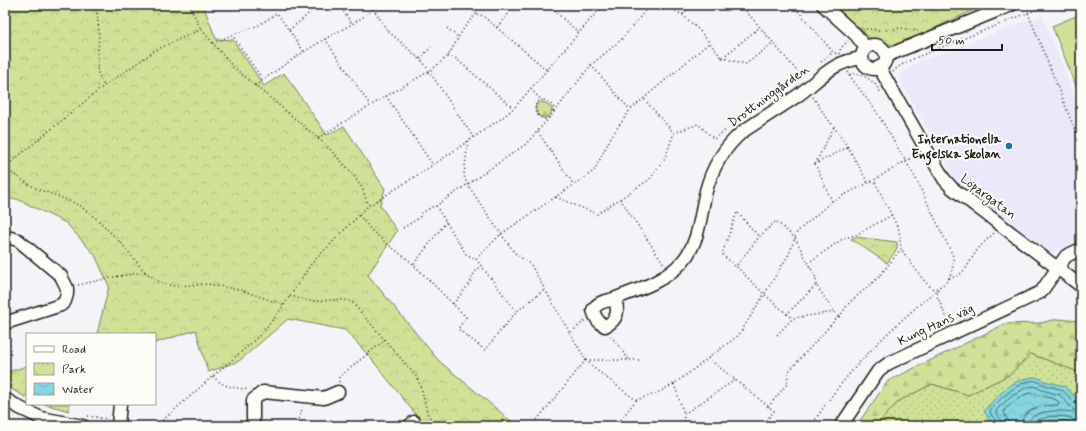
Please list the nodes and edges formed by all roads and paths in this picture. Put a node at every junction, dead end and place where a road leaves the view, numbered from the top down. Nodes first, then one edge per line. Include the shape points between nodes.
1 (17, 5) edge
2 (96, 5) edge
3 (189, 5) edge
4 (258, 5) edge
5 (264, 5) edge
6 (272, 5) edge
7 (309, 5) edge
8 (320, 5) edge
9 (338, 5) edge
10 (349, 5) edge
11 (371, 5) edge
12 (377, 5) edge
13 (469, 5) edge
14 (516, 5) edge
15 (548, 5) edge
16 (603, 5) edge
17 (650, 5) edge
18 (665, 5) edge
19 (691, 5) edge
20 (741, 5) edge
21 (822, 5) edge
22 (1011, 5) edge
23 (374, 8) junction
24 (5, 10) edge
25 (312, 10) junction
26 (342, 10) junction
27 (277, 13) junction
28 (1028, 13) dead end
29 (476, 14) junction
30 (683, 15) junction
31 (352, 24) junction
32 (497, 27) junction
33 (760, 27) junction
34 (447, 28) dead end
35 (201, 29) junction
36 (289, 30) junction
37 (920, 31) dead end
38 (579, 33) junction
39 (232, 35) junction
40 (856, 35) junction
41 (458, 37) junction
42 (325, 39) junction
43 (213, 43) junction
44 (710, 43) junction
45 (773, 43) junction
46 (431, 47) dead end
47 (304, 52) junction
48 (864, 53) junction
49 (839, 55) dead end
50 (448, 56) junction
51 (886, 56) junction
52 (722, 58) junction
53 (420, 59) junction
54 (591, 65) junction
55 (879, 68) junction
56 (547, 70) junction
57 (430, 71) junction
58 (849, 75) dead end
59 (263, 80) junction
60 (104, 86) junction
61 (255, 86) junction
62 (808, 87) junction
63 (531, 89) junction
64 (386, 96) junction
65 (644, 99) junction
66 (541, 100) junction
67 (370, 106) junction
68 (514, 108) junction
69 (630, 110) junction
70 (551, 116) junction
71 (834, 127) junction
72 (727, 129) dead end
73 (537, 132) junction
74 (674, 133) junction
75 (473, 137) junction
76 (318, 138) junction
77 (468, 141) junction
78 (1081, 144) edge
79 (848, 147) junction
80 (919, 153) dead end
81 (906, 161) junction
82 (815, 164) junction
83 (5, 165) edge
84 (433, 165) junction
85 (874, 180) junction
86 (868, 183) junction
87 (467, 184) junction
88 (574, 185) junction
89 (556, 197) junction
90 (620, 199) junction
91 (832, 201) junction
92 (368, 206) junction
93 (436, 206) junction
94 (359, 215) junction
95 (892, 215) junction
96 (446, 222) junction
97 (403, 228) dead end
98 (994, 233) dead end
99 (501, 234) junction
100 (759, 237) junction
101 (5, 238) edge
102 (795, 238) junction
103 (902, 249) junction
104 (1081, 249) edge
105 (476, 258) junction
106 (808, 263) junction
107 (414, 264) junction
108 (481, 265) junction
109 (736, 266) junction
110 (1057, 267) junction
111 (144, 272) junction
112 (670, 273) junction
113 (949, 278) junction
114 (816, 285) junction
115 (1081, 286) edge
116 (939, 287) junction
117 (68, 288) junction
118 (545, 289) junction
119 (764, 294) junction
120 (290, 296) junction
121 (614, 299) junction
122 (453, 304) junction
123 (284, 305) junction
124 (516, 312) junction
125 (835, 312) junction
126 (788, 314) junction
127 (838, 317) junction
128 (793, 318) junction
129 (5, 322) edge
130 (601, 323) junction
131 (951, 327) dead end
132 (570, 333) junction
133 (777, 335) dead end
134 (385, 340) junction
135 (708, 358) junction
136 (586, 360) junction
137 (629, 360) junction
138 (642, 360) dead end
139 (213, 376) junction
140 (735, 380) junction
141 (674, 384) junction
142 (263, 392) junction
143 (338, 392) joint
144 (301, 396) junction
145 (5, 399) edge
146 (636, 400) junction
147 (120, 405) edge
148 (768, 407) junction
149 (684, 414) junction
150 (5, 419) edge
151 (84, 421) edge
152 (118, 423) edge
153 (161, 425) junction
154 (14, 426) edge
155 (167, 426) edge
156 (253, 426) edge
157 (296, 426) edge
158 (434, 426) edge
159 (532, 426) edge
160 (616, 426) edge
161 (683, 426) edge
162 (762, 426) edge
163 (811, 426) edge
164 (841, 426) edge

1 - 24 path
2 - 60 path via 99,32 97,71
3 - 35 path
4 - 5 path
6 - 27 path
7 - 25 path
8 - 25 path
9 - 26 path
10 - 26 path
11 - 23 path
12 - 23 path
13 - 29 path
14 - 32 path
15 - 38 path
16 - 38 path
17 - 54 path via 621,40
18 - 30 path
19 - 30 path
20 - 33 path
21 - 40 street
22 - 51 street
23 - 31 path
23 - 53 path via 387,30
25 - 36 path
26 - 31 path
27 - 36 path
27 - 39 path via 259,25
28 - 78 path
29 - 32 path
29 - 41 path
30 - 44 path
31 - 42 path
32 - 56 path
33 - 45 path
33 - 52 path
34 - 41 path
35 - 43 path
35 - 60 path via 156,50
36 - 47 path
37 - 40 path via 901,28 865,29
38 - 56 path
39 - 43 path
39 - 59 path
40 - 48 street
40 - 49 path via 841,48
41 - 50 path
42 - 47 path
42 - 67 path
43 - 61 path via 233,67
44 - 52 path
44 - 65 path
45 - 52 path via 746,64
45 - 62 path
46 - 53 path
47 - 59 path
48 - 51 street via 872,45 877,45 883,49
48 - 55 street via 864,64 874,69
48 - 62 street, Drottninggården via 834,67
50 - 57 path
50 - 68 path via 454,57
51 - 55 street
53 - 57 path
54 - 69 path
54 - 70 path
55 - 110 street, Löpargatan via 948,184
56 - 63 path
57 - 64 path
57 - 75 path
58 - 81 path via 876,111
59 - 61 path
60 - 83 path
61 - 76 path
62 - 71 path
62 - 112 street, Drottninggården via 742,132 728,146 707,189 693,245
63 - 66 path
63 - 68 path
64 - 67 path
64 - 84 path
65 - 69 path
65 - 74 path
66 - 70 path via 553,106
66 - 70 path via 534,107 537,115 542,119
67 - 76 path
68 - 75 path
69 - 88 path via 611,137 594,171
70 - 73 path
71 - 79 path
71 - 82 path
72 - 74 path via 714,139 698,124
73 - 87 path via 526,144
73 - 88 path
74 - 90 path via 665,158 650,179
75 - 77 path
76 - 92 path via 352,173 363,190
77 - 84 path
77 - 87 path via 464,175
79 - 82 path
79 - 86 path
80 - 81 path
81 - 85 path
81 - 113 path via 953,256 953,269
82 - 91 path
83 - 111 path via 13,174 38,189 79,205 121,243
84 - 92 path
85 - 86 path
85 - 95 path
86 - 91 path
87 - 93 path
87 - 99 path
88 - 89 path
89 - 90 path via 598,214
89 - 99 path
90 - 112 path
91 - 102 path via 797,232
92 - 94 path
93 - 96 path
93 - 97 path
94 - 107 path via 371,230
94 - 120 path via 311,264
95 - 103 path via 899,230
95 - 106 path via 856,235 844,238
96 - 105 path via 466,254
96 - 107 path
98 - 113 path via 977,250 963,271 956,277
99 - 105 path
99 - 118 path via 516,254 531,265
100 - 102 path via 776,221
100 - 109 path
100 - 109 path via 737,212 722,254
101 - 117 street via 18,240 61,276
102 - 106 path
102 - 119 path via 789,254
103 - 116 path via 925,282 933,289
103 - 127 path via 878,278 850,302
104 - 110 street, Kung Hans väg via 1066,256
105 - 108 path
106 - 114 path via 816,278
107 - 122 path
108 - 122 path
108 - 124 path
109 - 119 path
110 - 115 street, Löpargatan
110 - 164 street, Kung Hans väg via 1041,292 889,363 878,371
111 - 117 path
111 - 123 path via 161,284 207,284 241,290
112 - 121 street, Drottninggården
113 - 116 path
114 - 125 path
114 - 126 path
116 - 131 path via 938,296
116 - 163 path via 896,325 856,366
117 - 129 street via 65,301 61,305
118 - 124 path
118 - 132 path
119 - 126 path
119 - 135 path via 739,335
120 - 123 path
120 - 134 path via 312,301 345,299 352,302
121 - 130 street via 617,304 615,319 610,324
121 - 130 street, Drottninggården via 596,305 593,310
122 - 124 path via 466,317 458,329 485,350
123 - 139 path via 264,331
125 - 127 path
125 - 128 path
126 - 128 path
127 - 148 path via 788,372 787,384
128 - 133 path
130 - 132 path via 588,319
130 - 137 path
132 - 136 path
134 - 143 path via 340,377
134 - 158 path via 416,376
135 - 140 path
135 - 141 path
136 - 137 path
136 - 146 path
136 - 159 path
137 - 138 path
139 - 142 path via 223,385
139 - 153 path via 163,420
140 - 148 path
140 - 149 path
141 - 146 path
141 - 149 path
142 - 144 street
142 - 156 street via 253,400
143 - 144 street via 324,398
144 - 157 path via 301,414
145 - 151 street via 42,418
146 - 160 path
147 - 152 street
148 - 162 path via 774,412
149 - 161 path
150 - 154 path
151 - 152 path
152 - 153 path
153 - 155 path

